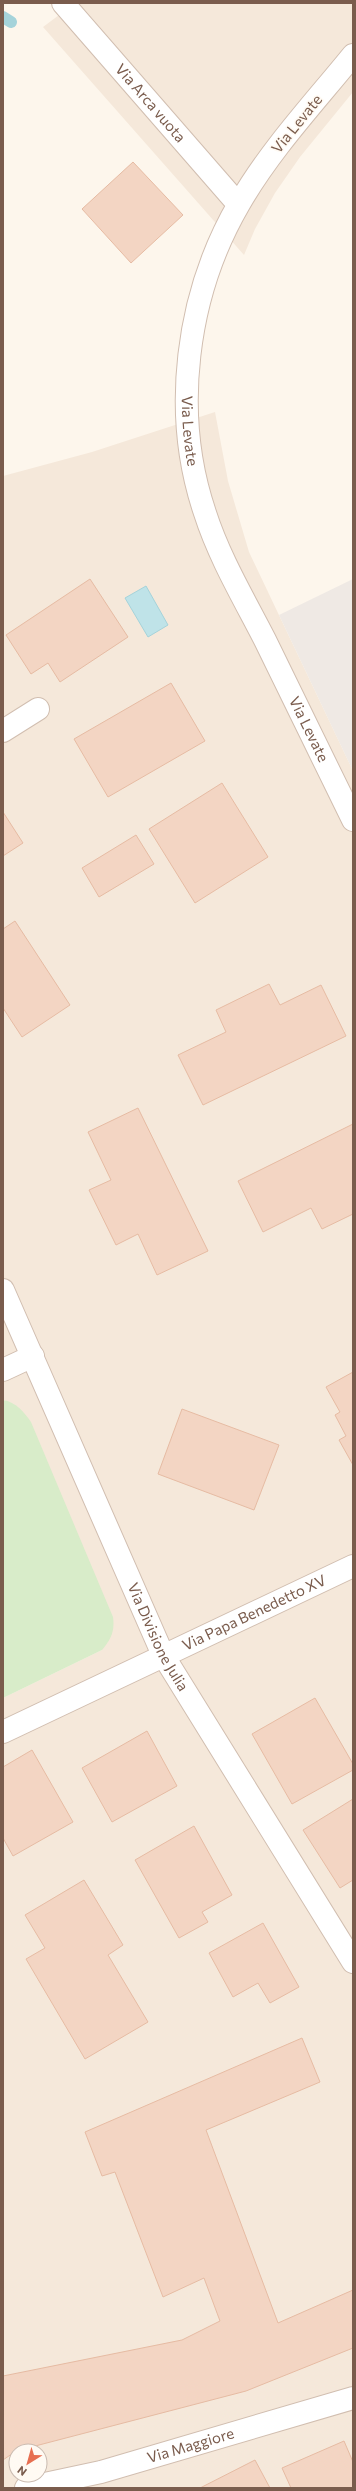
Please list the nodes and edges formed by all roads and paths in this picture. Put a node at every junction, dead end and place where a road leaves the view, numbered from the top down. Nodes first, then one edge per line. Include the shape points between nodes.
1 (63, 3) edge
2 (353, 55) edge
3 (238, 204) junction
4 (38, 709) dead end
5 (3, 731) edge
6 (353, 820) edge
7 (3, 1290) edge
8 (33, 1356) junction
9 (3, 1370) edge
10 (353, 1566) edge
11 (163, 1655) junction
12 (3, 1732) edge
13 (353, 1962) edge
14 (353, 2398) edge
15 (26, 2488) edge

1 - 3 street, Via Arca vuota
2 - 3 street, Via Levate via 282,141
3 - 6 street, Via Levate via 212,262 198,306 190,347 187,411 194,471 204,512 218,545
4 - 5 street
7 - 8 street, Via Divisione Julia
8 - 9 street
8 - 11 street, Via Divisione Julia
10 - 11 street, Via Papa Benedetto XV
11 - 12 street, Via Papa Benedetto XV
11 - 13 street, Via Divisione Julia
14 - 15 street, Via Maggiore via 101,2472

